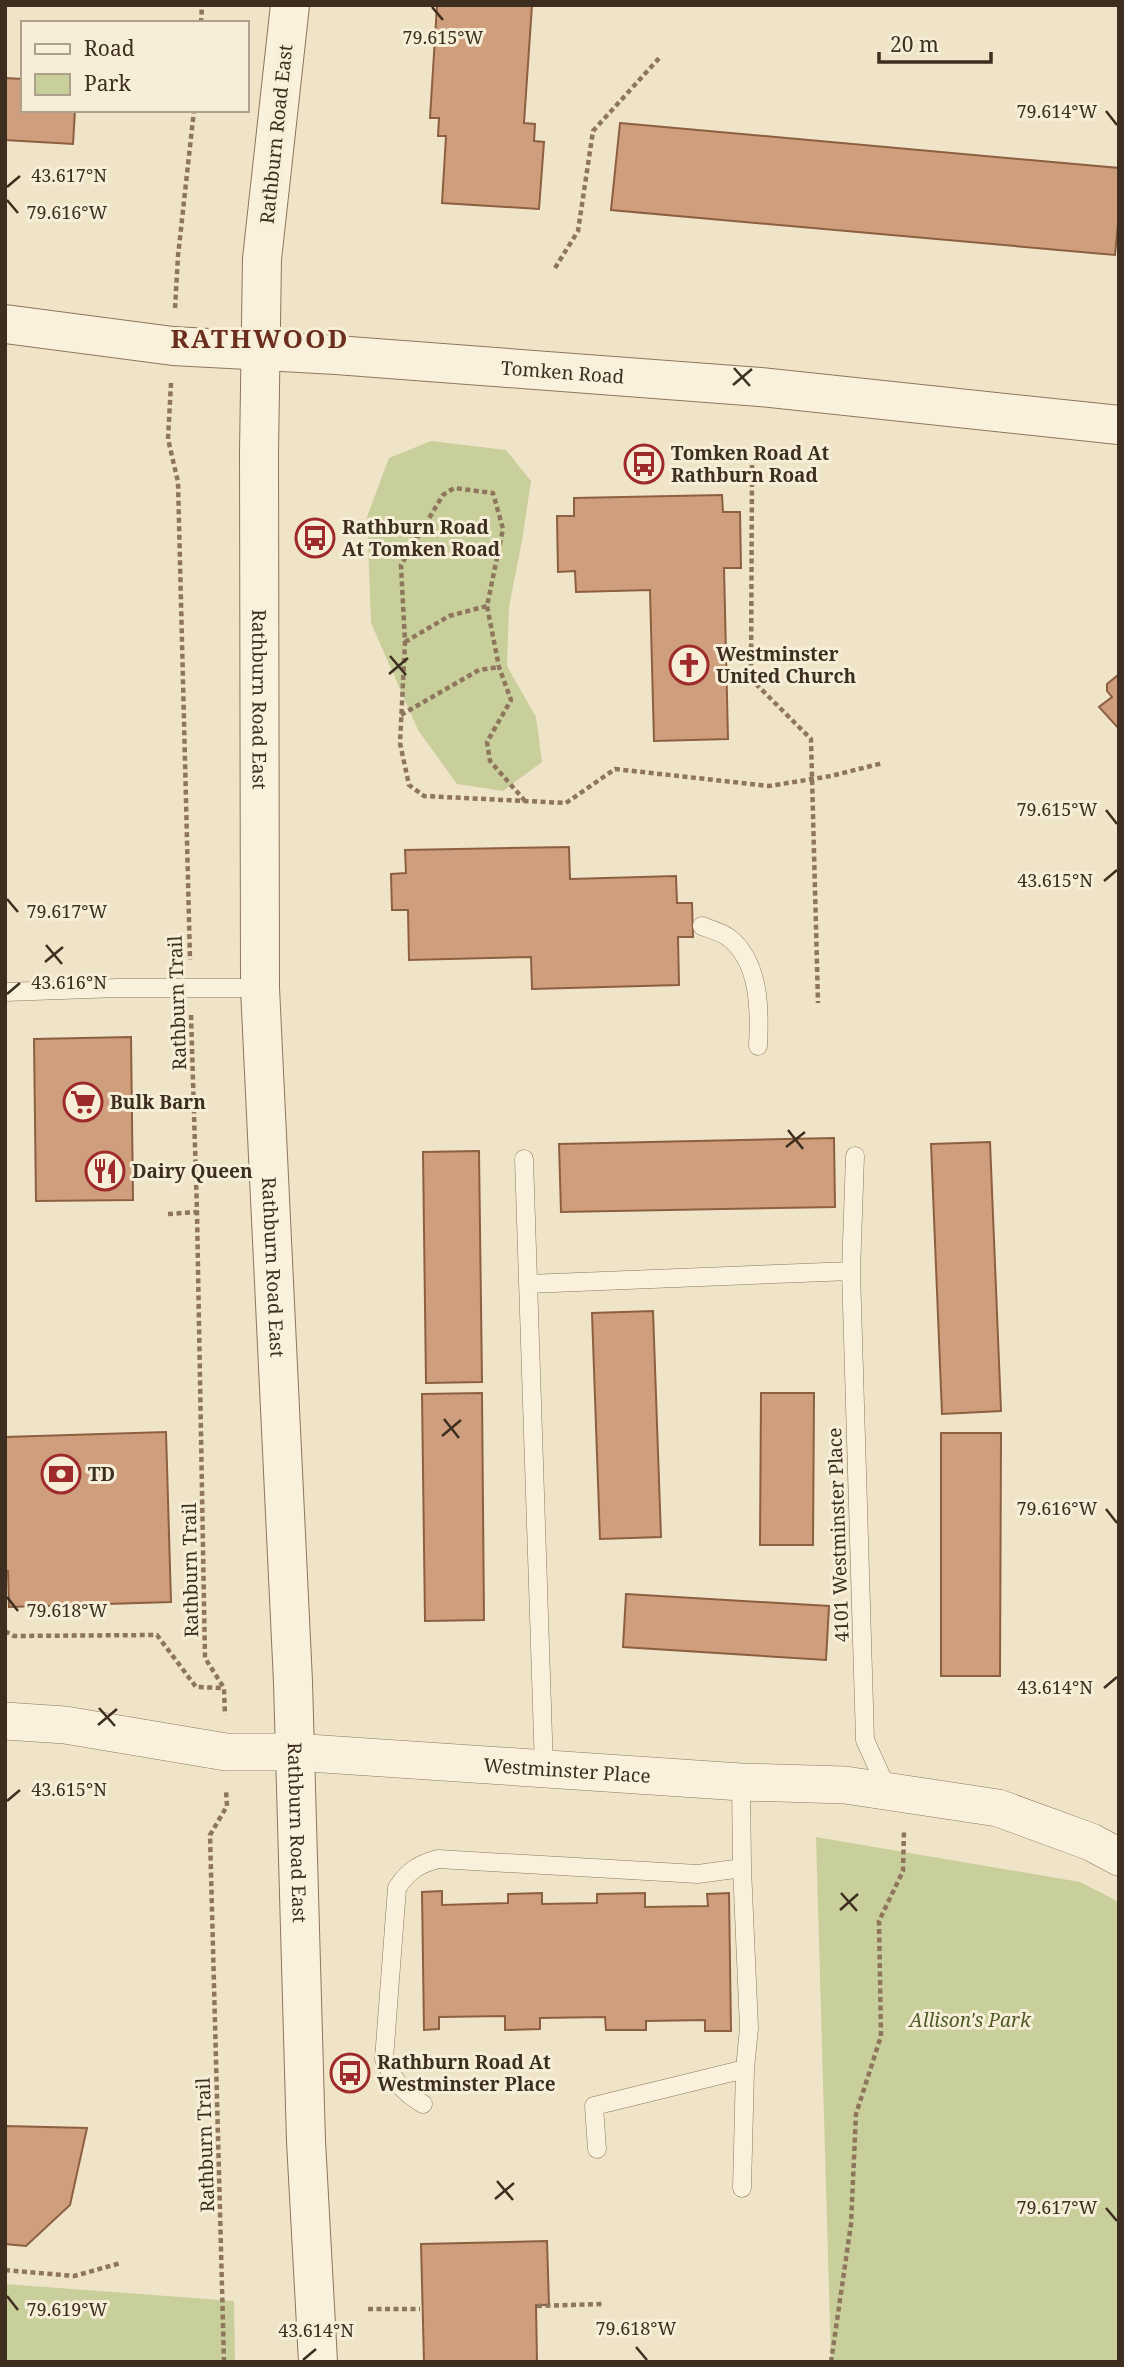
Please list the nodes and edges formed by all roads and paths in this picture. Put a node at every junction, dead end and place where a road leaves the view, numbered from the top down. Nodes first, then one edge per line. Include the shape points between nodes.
1 (290, 5) edge
2 (661, 56) dead end
3 (194, 112) edge
4 (177, 256) dead end
5 (555, 268) dead end
6 (5, 324) edge
7 (260, 351) junction
8 (1119, 425) edge
9 (168, 439) dead end
10 (752, 465) dead end
11 (486, 606) junction
12 (405, 642) junction
13 (499, 667) junction
14 (401, 715) junction
15 (883, 763) dead end
16 (812, 779) junction
17 (525, 801) junction
18 (702, 926) dead end
19 (260, 988) junction
20 (191, 989) junction
21 (5, 992) edge
22 (818, 1003) dead end
23 (758, 1046) dead end
24 (855, 1156) dead end
25 (524, 1159) dead end
26 (197, 1212) junction
27 (168, 1214) dead end
28 (851, 1271) junction
29 (528, 1284) junction
30 (5, 1631) edge
31 (5, 1721) edge
32 (293, 1752) junction
33 (544, 1768) junction
34 (741, 1782) junction
35 (888, 1791) junction
36 (227, 1806) dead end
37 (1119, 1857) edge
38 (742, 1868) junction
39 (745, 2069) junction
40 (423, 2104) dead end
41 (597, 2148) dead end
42 (742, 2188) dead end
43 (121, 2263) dead end
44 (5, 2270) edge
45 (605, 2304) dead end
46 (537, 2306) dead end
47 (368, 2309) dead end
48 (420, 2309) dead end
49 (224, 2362) edge
50 (318, 2362) edge
51 (831, 2362) edge

1 - 7 street, Rathburn Road East via 262,259
2 - 5 path via 593,131 578,231
3 - 4 path
6 - 7 street, Tomken Road via 173,346
7 - 8 street, Tomken Road via 760,387
7 - 19 street, Rathburn Road East
9 - 20 path, Rathburn Trail via 178,482
10 - 16 path via 751,679 811,739
11 - 12 path via 449,617
11 - 12 path via 503,529 493,493 454,488 443,495 401,565
11 - 13 path
12 - 14 path
13 - 14 path via 479,670
13 - 17 path via 511,700 487,742 490,761
14 - 17 path via 400,743 409,785 424,796
15 - 16 path
16 - 17 path via 769,786 615,769 566,803
16 - 22 path
18 - 23 lane via 727,936 743,953 760,1012
19 - 20 lane
19 - 32 street, Rathburn Road East
20 - 21 lane
20 - 26 path, Rathburn Trail
24 - 28 lane, 4101 Westminster Place
25 - 29 lane
26 - 27 path
26 - 30 path, Rathburn Trail via 205,1657 224,1688 196,1687 157,1635 14,1636
28 - 29 lane
28 - 35 lane, 4101 Westminster Place via 864,1740
29 - 33 lane
31 - 32 street, Westminster Place via 226,1752
32 - 33 street, Westminster Place
32 - 50 street, Rathburn Road East
33 - 34 street, Westminster Place
34 - 35 street, Westminster Place via 845,1784
34 - 38 lane
35 - 37 street, Westminster Place via 998,1808
35 - 51 path via 905,1834 903,1871 879,1922 881,2036 856,2113 851,2224
36 - 49 path, Rathburn Trail via 210,1835
38 - 39 lane via 749,2028
38 - 40 lane via 698,1874 438,1859 407,1873 397,1888 384,2059 405,2093
39 - 41 lane via 594,2106
39 - 42 lane
43 - 44 path via 74,2276
45 - 46 path
47 - 48 path

